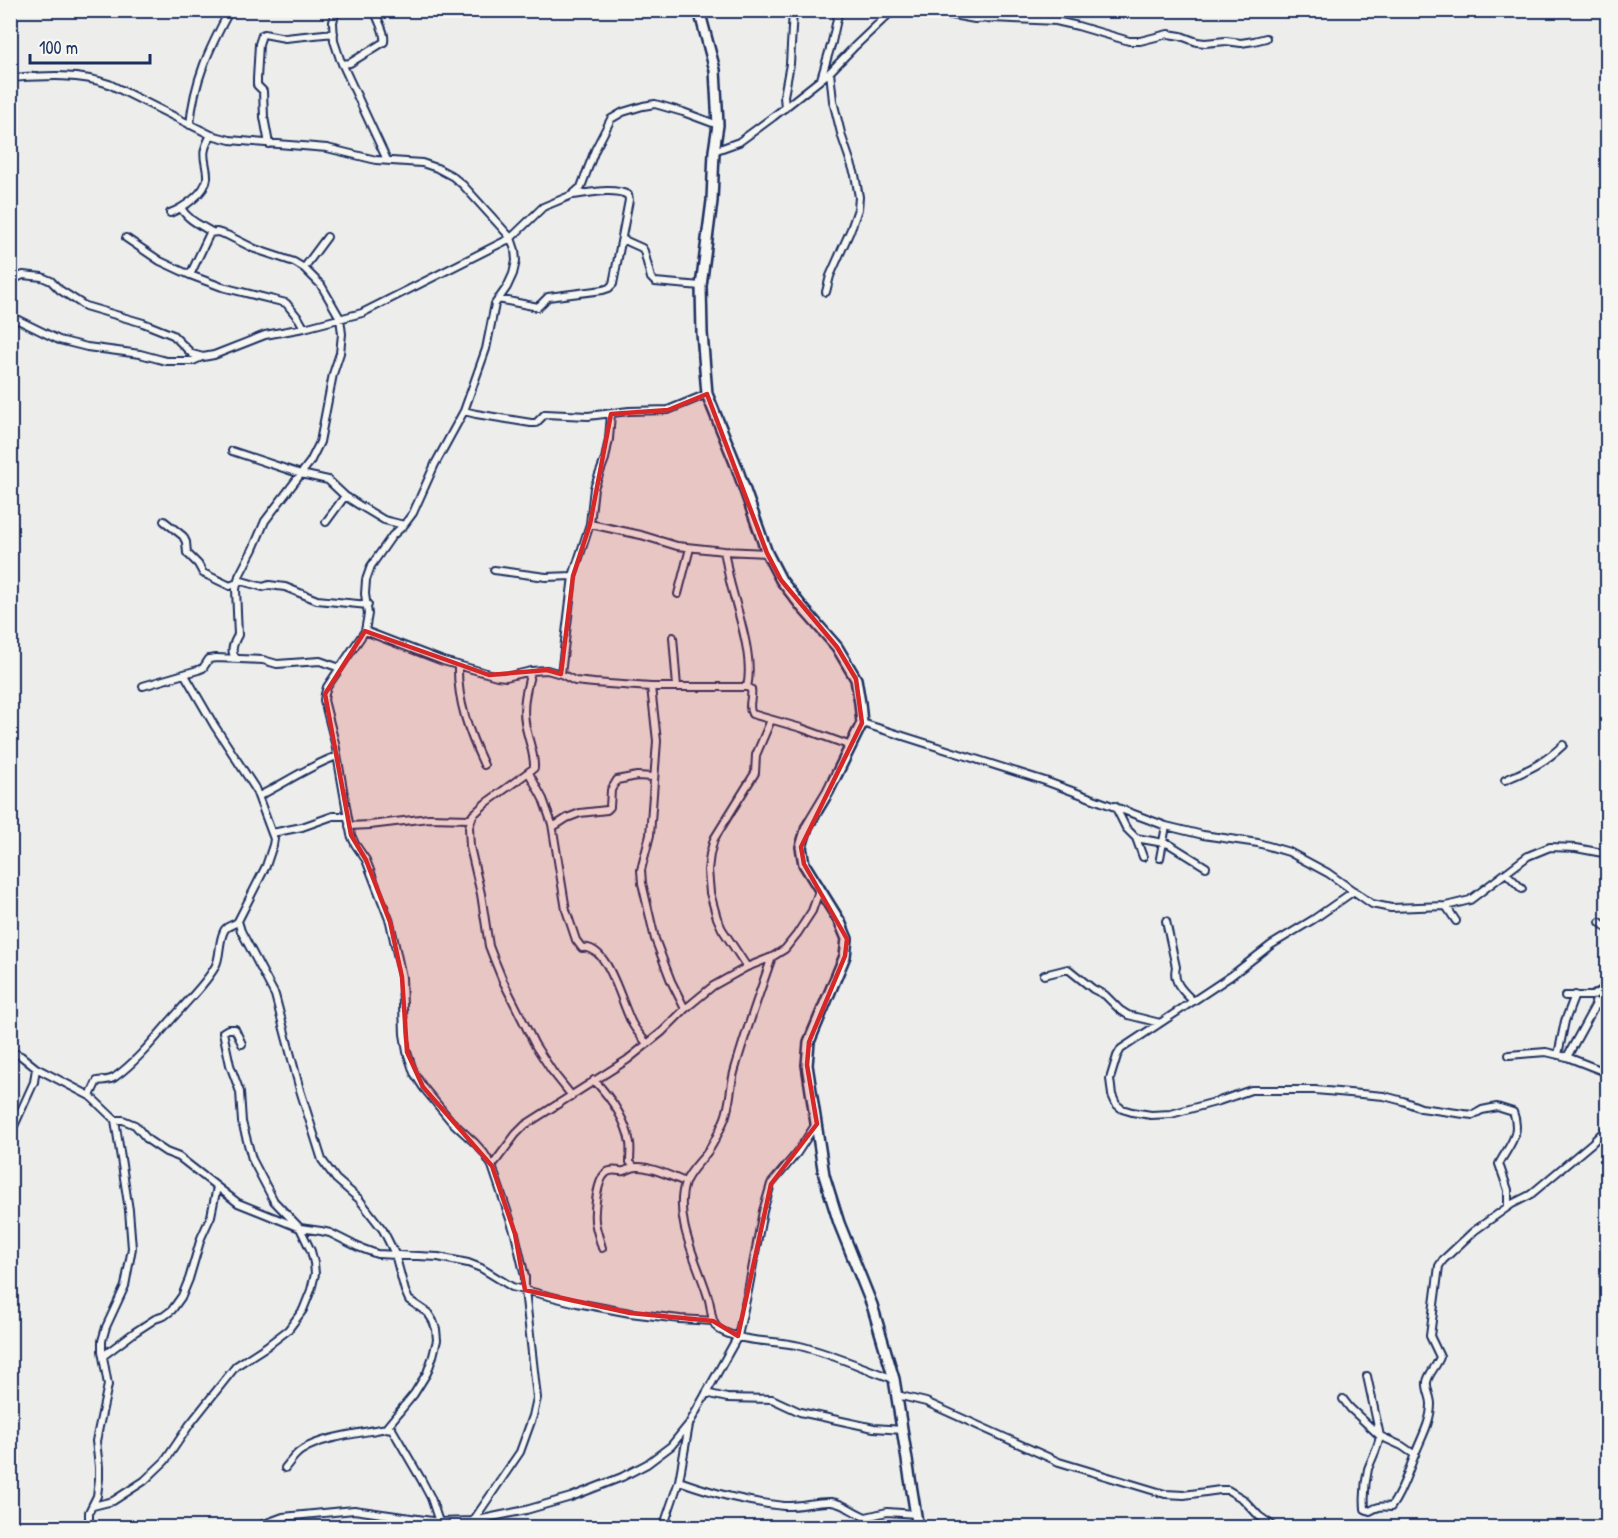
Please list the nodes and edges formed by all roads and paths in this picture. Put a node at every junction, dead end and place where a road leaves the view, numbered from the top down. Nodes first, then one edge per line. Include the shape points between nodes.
1 (230, 10) edge
2 (336, 10) edge
3 (375, 10) edge
4 (699, 10) edge
5 (793, 10) edge
6 (839, 10) edge
7 (893, 10) edge
8 (924, 10) edge
9 (334, 33) junction
10 (1266, 38) dead end
11 (342, 64) junction
12 (830, 72) junction
13 (10, 78) edge
14 (821, 79) junction
15 (785, 108) junction
16 (190, 125) junction
17 (718, 125) junction
18 (211, 135) junction
19 (268, 144) junction
20 (714, 151) junction
21 (387, 160) junction
22 (572, 195) junction
23 (181, 208) junction
24 (170, 213) dead end
25 (212, 232) junction
26 (327, 237) dead end
27 (126, 238) dead end
28 (512, 238) junction
29 (621, 239) junction
30 (304, 268) junction
31 (190, 275) junction
32 (10, 282) edge
33 (701, 286) junction
34 (826, 292) dead end
35 (498, 299) junction
36 (10, 316) edge
37 (340, 318) junction
38 (304, 328) junction
39 (202, 357) junction
40 (707, 394) junction
41 (464, 411) junction
42 (610, 414) junction
43 (232, 451) dead end
44 (302, 474) junction
45 (345, 496) junction
46 (164, 521) dead end
47 (326, 522) dead end
48 (590, 524) junction
49 (404, 525) junction
50 (690, 548) junction
51 (724, 551) junction
52 (767, 553) junction
53 (494, 570) dead end
54 (573, 576) junction
55 (237, 581) junction
56 (678, 594) dead end
57 (368, 605) junction
58 (365, 632) junction
59 (673, 637) dead end
60 (236, 658) junction
61 (458, 666) junction
62 (340, 668) junction
63 (531, 671) junction
64 (561, 674) junction
65 (185, 675) junction
66 (143, 686) dead end
67 (651, 687) junction
68 (677, 687) junction
69 (747, 687) junction
70 (771, 720) junction
71 (862, 723) junction
72 (1563, 745) dead end
73 (851, 746) junction
74 (337, 756) junction
75 (484, 765) dead end
76 (529, 773) junction
77 (653, 777) junction
78 (1505, 780) dead end
79 (259, 796) junction
80 (1115, 806) junction
81 (347, 816) junction
82 (471, 819) junction
83 (349, 826) junction
84 (1166, 826) junction
85 (553, 827) junction
86 (272, 833) junction
87 (1136, 838) junction
88 (1163, 843) junction
89 (1608, 855) edge
90 (1143, 857) dead end
91 (1160, 858) dead end
92 (1206, 867) dead end
93 (1506, 873) junction
94 (1522, 889) dead end
95 (819, 891) junction
96 (1354, 891) junction
97 (1446, 906) junction
98 (238, 921) junction
99 (1166, 921) dead end
100 (1456, 921) dead end
101 (1600, 922) dead end
102 (1608, 929) edge
103 (772, 957) junction
104 (747, 967) junction
105 (1044, 975) dead end
106 (1608, 986) edge
107 (1575, 995) junction
108 (1565, 996) dead end
109 (1592, 996) junction
110 (1193, 1001) junction
111 (1596, 1004) junction
112 (684, 1009) junction
113 (1608, 1013) edge
114 (1160, 1023) junction
115 (243, 1044) dead end
116 (647, 1044) junction
117 (10, 1051) edge
118 (1509, 1055) dead end
119 (1558, 1055) junction
120 (1567, 1057) junction
121 (36, 1068) junction
122 (1608, 1073) edge
123 (594, 1080) junction
124 (90, 1096) junction
125 (572, 1096) junction
126 (115, 1120) junction
127 (817, 1124) junction
128 (1608, 1126) edge
129 (10, 1135) edge
130 (492, 1166) junction
131 (634, 1167) junction
132 (685, 1182) junction
133 (217, 1187) junction
134 (1508, 1207) junction
135 (300, 1228) junction
136 (602, 1248) dead end
137 (395, 1254) junction
138 (525, 1290) junction
139 (713, 1321) junction
140 (738, 1336) junction
141 (103, 1356) junction
142 (1367, 1376) dead end
143 (894, 1379) junction
144 (706, 1394) junction
145 (897, 1395) junction
146 (1343, 1398) dead end
147 (689, 1424) junction
148 (386, 1428) junction
149 (903, 1430) junction
150 (1380, 1436) junction
151 (1415, 1455) junction
152 (285, 1468) dead end
153 (679, 1481) junction
154 (93, 1506) junction
155 (916, 1514) junction
156 (473, 1521) junction
157 (439, 1522) junction
158 (462, 1524) edge
159 (90, 1527) edge
160 (253, 1527) edge
161 (663, 1527) edge
162 (918, 1527) edge
163 (1276, 1527) edge

1 - 16 street via 205,59
2 - 9 street
3 - 11 street via 384,42
4 - 17 main road via 715,70
5 - 15 street
6 - 14 street
7 - 12 street
8 - 10 street via 975,19 1056,21 1129,41 1168,34 1205,43
9 - 11 street
9 - 19 street via 285,38 261,35 257,80 263,91
11 - 21 street
12 - 14 street
12 - 34 street via 833,101 859,197 852,229
13 - 16 street via 63,76 101,81
14 - 15 street
15 - 20 street via 739,142
16 - 18 street
17 - 20 main road
17 - 22 street via 655,104 623,112 611,118 581,188
18 - 19 street
18 - 23 street via 204,150 207,182
19 - 21 street via 327,148
20 - 33 main road
21 - 28 street via 422,163 452,176
22 - 28 street via 543,207
22 - 29 street via 602,191 628,195
23 - 24 street
23 - 25 street
25 - 30 street
25 - 31 street
26 - 30 street
27 - 31 street
28 - 35 street via 516,261
28 - 37 street via 362,313
29 - 33 street via 644,251 655,282
29 - 35 street via 609,288 548,297 538,307
30 - 37 street via 321,285
31 - 38 street via 286,303
32 - 39 street via 23,275 42,277 85,306 173,335 192,354
33 - 40 main road
35 - 41 street via 486,349
36 - 39 street via 59,340 87,347 166,361 194,361
37 - 38 street
37 - 44 street via 340,353 320,442
38 - 39 street via 265,335 214,356
40 - 42 street via 668,410
40 - 52 main road
41 - 42 street via 531,423 545,414
41 - 49 street
42 - 48 street via 609,439 594,488
43 - 44 street
44 - 45 street via 328,480
44 - 55 street via 265,521
45 - 47 street
45 - 49 street via 384,520
46 - 55 street via 183,536 187,553 203,573 230,586
48 - 50 street
48 - 54 street
49 - 57 street via 371,566 366,580
50 - 51 street
50 - 56 street
51 - 52 street
51 - 69 street via 745,639
52 - 71 main road via 781,580 837,647 856,679
53 - 54 street via 546,577
54 - 64 street
55 - 57 street via 285,587 316,600
55 - 60 street via 238,635 232,651
57 - 58 street
58 - 61 street
58 - 62 street
59 - 68 street
60 - 62 street via 277,664 320,662
60 - 65 street via 209,659 201,669
61 - 63 street via 506,677
61 - 75 street via 463,712
62 - 74 street via 324,697
63 - 64 street
63 - 76 street via 524,710 535,766
64 - 67 street via 575,681
65 - 66 street
65 - 79 street
67 - 68 street
67 - 77 street via 657,741
68 - 69 street
69 - 70 street via 752,692 752,714
70 - 73 street
70 - 104 street via 756,755 755,773 714,839 708,870 717,918
71 - 73 main road
71 - 80 street
72 - 78 street via 1536,767
73 - 95 main road via 807,827 801,847 804,864
74 - 79 street
74 - 81 street
76 - 82 street via 486,803
76 - 85 street
77 - 85 street via 617,780 607,810 580,813
77 - 112 street via 642,884 659,949
79 - 86 street
80 - 84 street
80 - 87 street
81 - 83 street
81 - 86 street via 333,816
82 - 83 street via 429,818
82 - 125 street via 470,847 489,946 535,1045
83 - 130 street via 390,922 402,977 404,1034 414,1073 435,1104 480,1148
84 - 88 street
84 - 96 street via 1289,852
85 - 116 street via 566,910 576,940 582,948 599,953 633,1024
86 - 98 street via 273,845 266,866
87 - 88 street
87 - 90 street
88 - 91 street
88 - 92 street
89 - 93 street via 1550,847 1528,856
93 - 94 street
93 - 97 street via 1470,900
95 - 103 street via 797,934
95 - 127 main road via 847,939 845,956 809,1042 807,1065
96 - 97 street via 1372,904 1392,908
96 - 110 street
97 - 100 street
98 - 124 street via 224,929 219,959 202,984 129,1066 113,1078 97,1081
98 - 137 street via 275,995 322,1160 359,1199 383,1230
99 - 110 street via 1175,980
101 - 102 street
103 - 104 street
103 - 132 street via 734,1072 724,1119 708,1152
104 - 112 street via 713,986
105 - 114 street via 1068,969 1128,1016
106 - 109 street
107 - 108 street
107 - 109 street
107 - 119 street
109 - 111 street
110 - 114 street
111 - 113 street
111 - 120 street
112 - 116 street
114 - 134 street via 1121,1049 1117,1056 1110,1080 1112,1095 1122,1109 1151,1115 1171,1114 1251,1090 1384,1096 1421,1108 1473,1115 1497,1107 1513,1112 1517,1130 1499,1164 1508,1190
115 - 135 street via 235,1029 223,1032 240,1092 242,1122 252,1159 274,1201
116 - 123 street
117 - 121 street
118 - 119 street
119 - 120 street
120 - 122 street
121 - 124 street
121 - 129 street via 34,1082
123 - 125 street
123 - 131 street via 614,1105 628,1136
124 - 126 street
125 - 130 street via 525,1125
126 - 133 street via 135,1125 148,1140 179,1157
126 - 141 street via 132,1248 125,1286 102,1341
127 - 140 street via 771,1184
127 - 143 main road via 824,1175 872,1305
128 - 134 street via 1530,1195
130 - 138 street via 515,1234
131 - 132 street
131 - 136 street via 622,1172 608,1171 598,1186 595,1222
132 - 139 street via 685,1224
133 - 135 street via 238,1203
133 - 141 street via 211,1216 182,1296 172,1310
134 - 151 street via 1474,1231 1439,1266 1430,1336 1440,1357 1427,1383 1430,1413
135 - 137 street via 330,1233 377,1254
135 - 154 street via 311,1251 315,1274 303,1310 295,1321 236,1366 165,1461 144,1481 113,1501
137 - 138 street via 468,1263
137 - 148 street via 409,1300 428,1313 437,1340 414,1394
138 - 139 street via 630,1313
138 - 156 street via 537,1398 533,1416 520,1452
139 - 140 street via 721,1330
140 - 143 street via 816,1350
140 - 144 street
141 - 154 street via 108,1385 96,1441 99,1473
142 - 150 street
143 - 145 main road
144 - 147 street
144 - 149 street via 772,1399 800,1412 874,1428
145 - 149 main road
145 - 163 street via 926,1402 1059,1462 1166,1494 1228,1491
146 - 150 street
147 - 153 street
147 - 156 street via 671,1446 622,1477 571,1497
148 - 152 street via 313,1445 300,1451
148 - 157 street via 396,1434 431,1498
149 - 155 main road
150 - 151 street
150 - 151 street via 1365,1490 1365,1509 1370,1512 1376,1507 1391,1507
153 - 155 street via 757,1503 789,1506 829,1502 866,1517 887,1512
153 - 161 street
154 - 159 street via 89,1512
155 - 162 main road
156 - 158 street
157 - 158 street
157 - 160 street via 354,1510 283,1517

